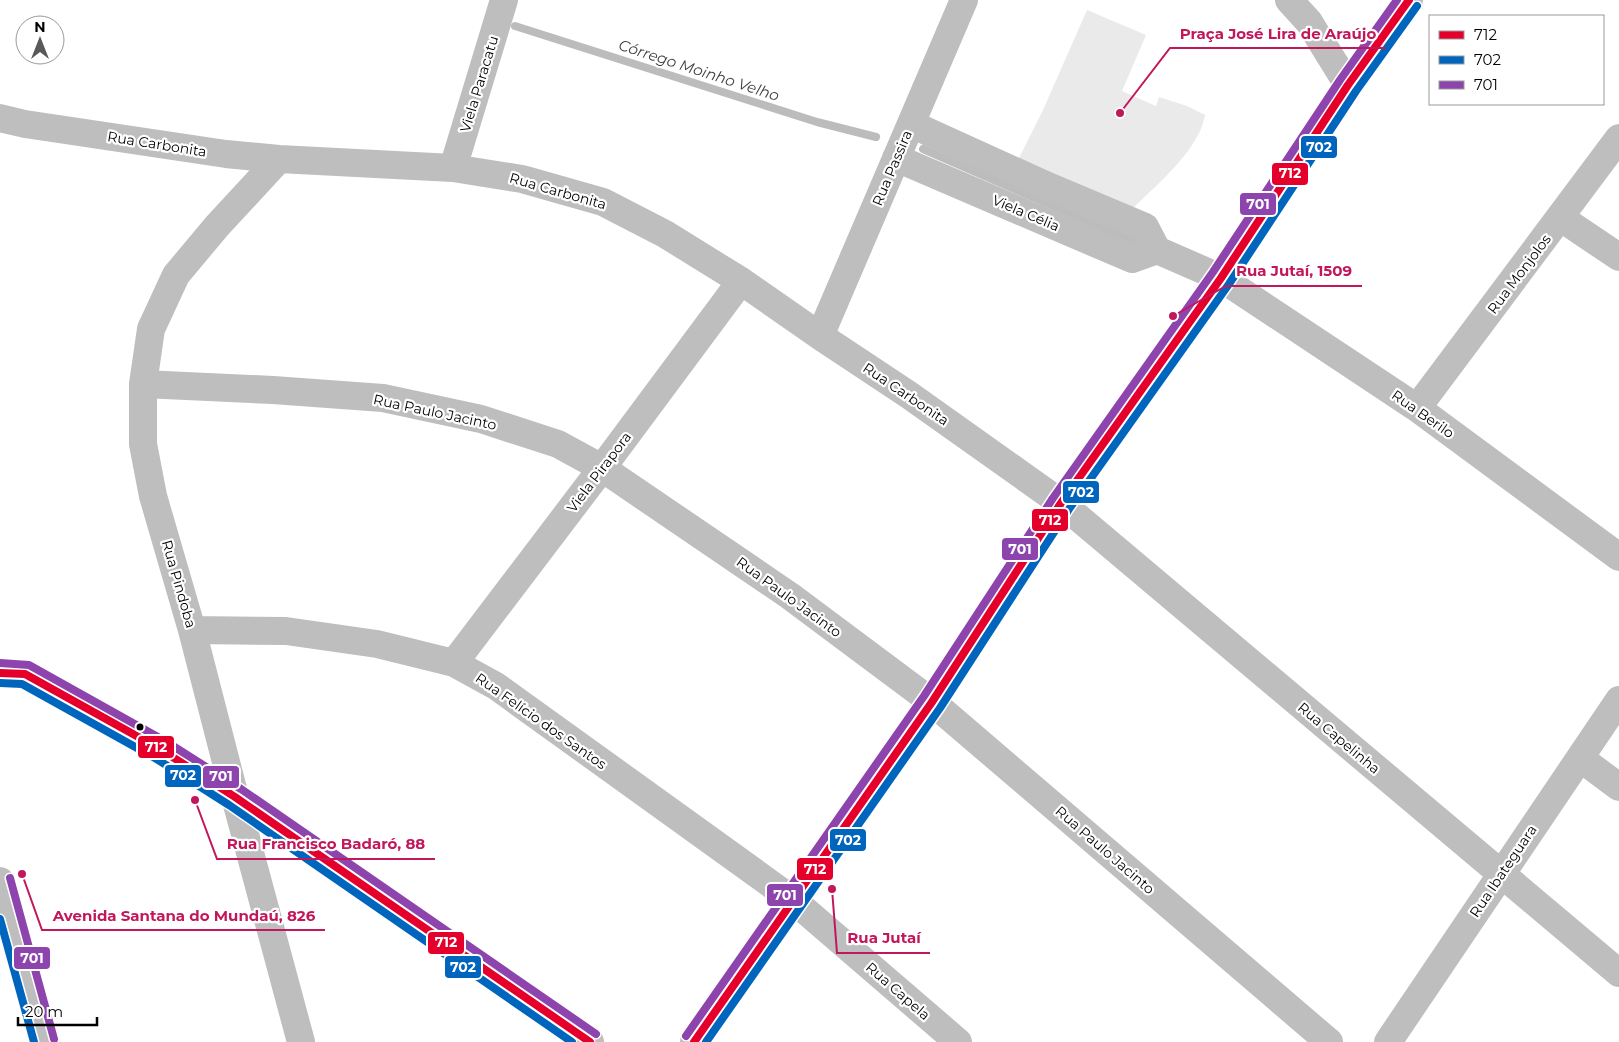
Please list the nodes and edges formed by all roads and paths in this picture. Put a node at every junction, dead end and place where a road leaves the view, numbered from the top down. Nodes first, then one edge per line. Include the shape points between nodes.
1 (504, 0) edge
2 (964, 0) edge
3 (1289, 0) edge
4 (1409, 0) edge
5 (1348, 86) junction
6 (0, 118) edge
7 (911, 124) junction
8 (1619, 138) edge
9 (896, 158) junction
10 (279, 159) junction
11 (454, 168) junction
12 (1561, 218) junction
13 (1157, 250) junction
14 (1619, 257) edge
15 (1221, 278) junction
16 (741, 280) junction
17 (820, 336) junction
18 (143, 384) junction
19 (1417, 408) junction
20 (602, 468) junction
21 (1060, 503) junction
22 (1619, 557) edge
23 (192, 630) junction
24 (454, 663) junction
25 (0, 673) edge
26 (1619, 700) edge
27 (932, 702) junction
28 (1580, 758) junction
29 (1619, 787) edge
30 (235, 798) junction
31 (1501, 875) junction
32 (0, 881) edge
33 (794, 900) junction
34 (1619, 973) edge
35 (44, 1042) edge
36 (301, 1042) edge
37 (590, 1042) edge
38 (694, 1042) edge
39 (958, 1042) edge
40 (1329, 1042) edge
41 (1388, 1042) edge

1 - 11 street, Viela Paracatu
2 - 7 street, Rua Passira
3 - 5 street via 1309,22
4 - 5 street
5 - 15 street
6 - 10 street, Rua Carbonita via 216,153
7 - 9 street, Rua Passira
7 - 13 street via 1145,227
8 - 12 street, Rua Monjolos
9 - 13 street, Viela Célia via 1132,259
9 - 17 street, Rua Passira
10 - 11 street, Rua Carbonita
10 - 18 street, Rua Pindoba via 176,275 151,329
11 - 16 street, Rua Carbonita via 522,179 603,202 665,234
12 - 14 street
12 - 19 street, Rua Monjolos
13 - 15 street
15 - 19 street, Rua Berilo
15 - 21 street
16 - 17 street, Rua Carbonita
16 - 20 street, Viela Pirapora
17 - 21 street, Rua Carbonita
18 - 20 street, Rua Paulo Jacinto via 382,398 481,419 558,444
18 - 23 street, Rua Pindoba via 144,444 153,496
19 - 22 street, Rua Berilo
20 - 24 street, Viela Pirapora
20 - 27 street, Rua Paulo Jacinto via 790,596
21 - 27 street
21 - 31 street, Rua Capelinha
23 - 24 street, Rua Felício dos Santos via 286,630 377,644
23 - 30 street, Rua Pindoba
24 - 33 street, Rua Felício dos Santos via 496,686
25 - 30 street via 25,674 160,749
26 - 28 street, Rua Ibateguara
27 - 33 street
27 - 40 street, Rua Paulo Jacinto
28 - 29 street
28 - 31 street, Rua Ibateguara
30 - 36 street, Rua Pindoba
30 - 37 street
31 - 34 street, Rua Capelinha
31 - 41 street, Rua Ibateguara
32 - 35 street
33 - 38 street
33 - 39 street, Rua Capela

